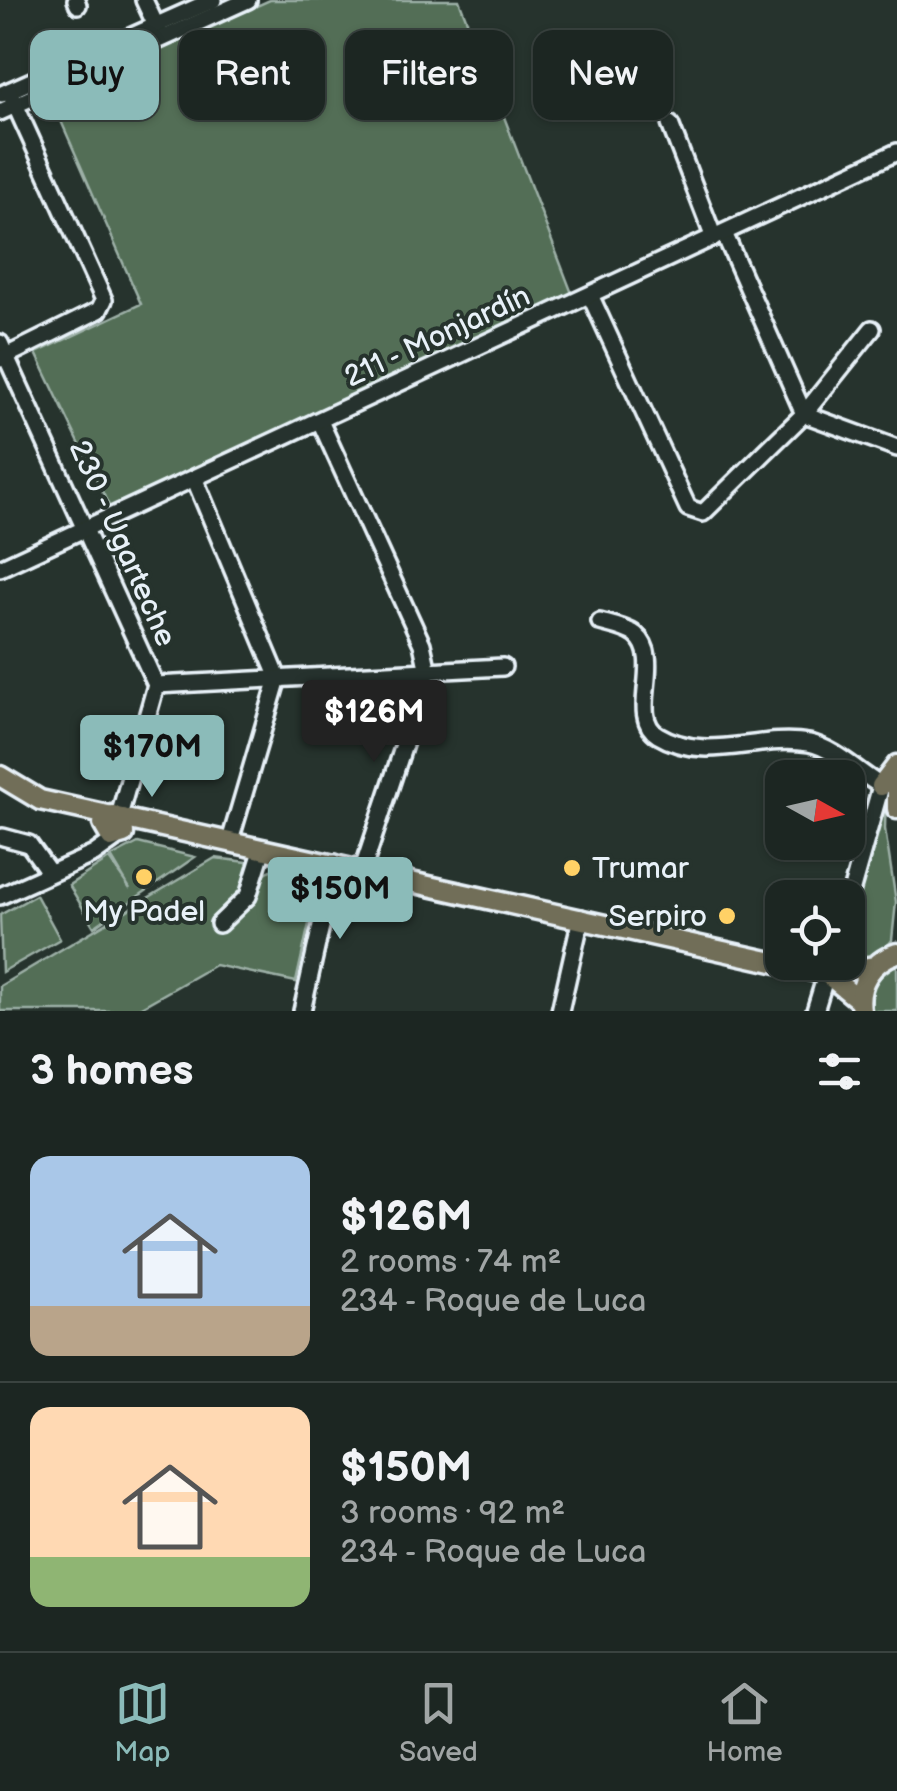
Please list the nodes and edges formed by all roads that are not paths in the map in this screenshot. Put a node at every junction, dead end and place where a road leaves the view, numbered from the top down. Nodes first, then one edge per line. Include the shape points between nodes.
1 (144, 0) edge
2 (212, 0) edge
3 (248, 0) edge
4 (158, 30) edge
5 (159, 33) joint
6 (8, 97) edge
7 (0, 112) edge
8 (670, 124) dead end
9 (897, 152) edge
10 (719, 236) junction
11 (590, 296) junction
12 (872, 329) dead end
13 (2, 353) edge
14 (804, 414) junction
15 (320, 421) junction
16 (897, 448) edge
17 (195, 480) junction
18 (87, 528) junction
19 (0, 568) edge
20 (600, 622) dead end
21 (503, 667) dead end
22 (428, 672) junction
23 (278, 678) junction
24 (156, 685) junction
25 (897, 765) edge
26 (0, 776) edge
27 (889, 783) edge
28 (897, 809) edge
29 (114, 826) junction
30 (3, 836) dead end
31 (230, 841) junction
32 (264, 848) junction
33 (335, 863) junction
34 (363, 869) junction
35 (50, 872) junction
36 (856, 880) edge
37 (0, 896) edge
38 (580, 918) junction
39 (219, 924) dead end
40 (895, 949) edge
41 (765, 955) edge
42 (865, 966) edge
43 (874, 966) junction
44 (825, 980) edge
45 (839, 980) edge
46 (860, 1006) edge
47 (302, 1011) edge
48 (560, 1011) edge
49 (815, 1011) edge

1 - 4 street
2 - 5 street
3 - 5 street
6 - 7 street
6 - 13 street via 102,289 99,310
8 - 10 street
9 - 10 street, 211 - Monjardín
10 - 11 street, 211 - Monjardín
10 - 14 street
11 - 14 street via 695,512 711,509
11 - 15 street, 211 - Monjardín
12 - 14 street
13 - 18 street, 230 - Ugarteche
14 - 16 street
15 - 17 street, 211 - Monjardín
15 - 22 street via 422,644
17 - 18 street, 211 - Monjardín
17 - 23 street
18 - 19 street, 211 - Monjardín
18 - 24 street, 230 - Ugarteche
20 - 27 street via 640,640 648,666 646,718 659,735 691,750 812,743
21 - 22 street
22 - 23 street
22 - 34 street
23 - 24 street
23 - 31 street
24 - 29 street, 230 - Ugarteche
25 - 27 main road
26 - 29 main road via 40,800 84,810
27 - 28 main road
27 - 36 street
29 - 31 main road via 172,828
29 - 35 street, 230 - Ugarteche via 94,854
30 - 35 street via 30,844
31 - 32 main road
32 - 33 main road
32 - 39 street via 248,896
33 - 34 main road
33 - 47 street
34 - 38 main road
35 - 37 street
38 - 41 main road
38 - 48 street
40 - 43 main road
42 - 43 main road
43 - 46 main road
44 - 49 street
45 - 46 main road

